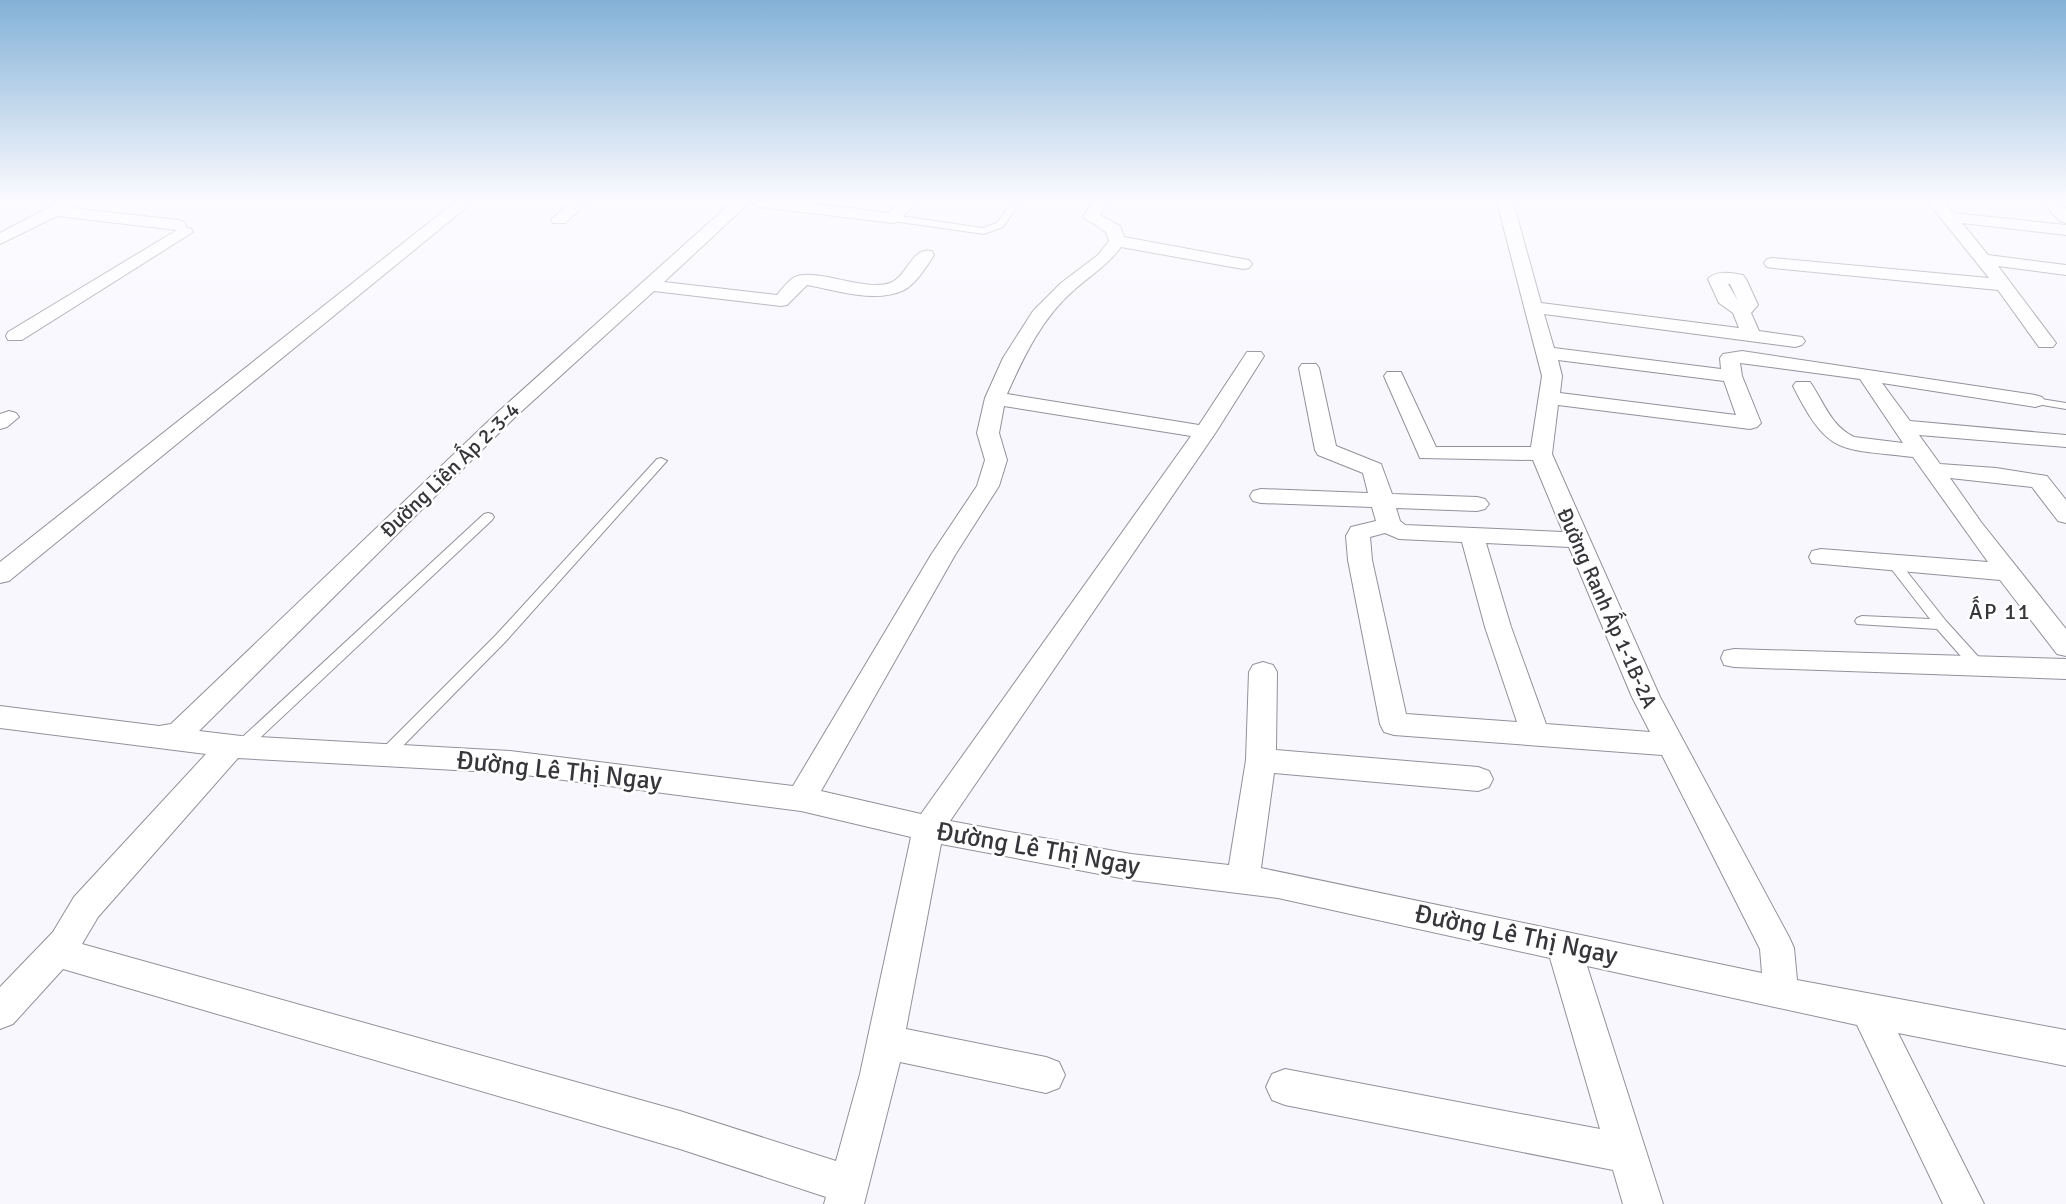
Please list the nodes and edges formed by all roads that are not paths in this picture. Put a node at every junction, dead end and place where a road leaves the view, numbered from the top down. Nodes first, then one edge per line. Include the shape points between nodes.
1 (133, 258) edge
2 (395, 258) edge
3 (680, 258) edge
4 (923, 258) edge
5 (1105, 258) edge
6 (1211, 258) edge
7 (1520, 258) edge
8 (1981, 259) joint
9 (1773, 263) dead end
10 (1243, 264) dead end
11 (2066, 270) edge
12 (648, 285) junction
13 (2004, 285) junction
14 (1533, 307) junction
15 (1741, 310) dead end
16 (1752, 336) junction
17 (5, 338) edge
18 (1795, 341) dead end
19 (2046, 343) dead end
20 (1546, 353) junction
21 (1254, 356) dead end
22 (1309, 368) dead end
23 (1866, 374) junction
24 (1394, 376) dead end
25 (1732, 376) junction
26 (1803, 386) dead end
27 (995, 398) junction
28 (1551, 398) junction
29 (2035, 401) joint
30 (2066, 406) edge
31 (1903, 427) junction
32 (1205, 432) junction
33 (2066, 441) edge
34 (1541, 454) junction
35 (661, 460) dead end
36 (1926, 461) junction
37 (2039, 481) junction
38 (2066, 483) edge
39 (1261, 496) dead end
40 (1382, 500) junction
41 (1477, 504) dead end
42 (2066, 516) edge
43 (488, 517) dead end
44 (1389, 525) junction
45 (1472, 536) junction
46 (1578, 540) junction
47 (1821, 557) dead end
48 (1892, 562) junction
49 (2007, 572) junction
50 (0, 575) edge
51 (1862, 621) dead end
52 (1941, 624) junction
53 (2066, 647) edge
54 (1734, 658) dead end
55 (1979, 666) junction
56 (2066, 669) edge
57 (1263, 672) dead end
58 (0, 717) edge
59 (1535, 734) junction
60 (162, 736) junction
61 (1670, 746) junction
62 (236, 747) junction
63 (386, 754) junction
64 (1261, 760) junction
65 (1478, 779) dead end
66 (801, 799) junction
67 (928, 829) junction
68 (1243, 880) junction
69 (65, 943) junction
70 (1563, 945) junction
71 (1781, 993) junction
72 (1868, 1011) junction
73 (0, 1012) edge
74 (885, 1042) junction
75 (2066, 1048) edge
76 (1046, 1075) dead end
77 (1285, 1087) dead end
78 (1626, 1153) junction
79 (846, 1195) edge
80 (1643, 1204) edge
81 (1964, 1204) edge

1 - 17 street
2 - 50 street
3 - 12 street, Đường Liên Ấp 2-3-4
4 - 12 street via 900,285 890,289 806,280 781,301
5 - 27 street via 1067,287 1040,315 1013,358
6 - 10 street
7 - 14 street
8 - 11 street
8 - 13 street
9 - 13 street
12 - 60 street, Đường Liên Ấp 2-3-4 via 506,415 179,733
13 - 19 street
14 - 16 street
14 - 20 street
15 - 16 street
16 - 18 street
20 - 25 street
20 - 28 street via 1552,376
21 - 32 street
22 - 40 street via 1326,450 1373,469
23 - 25 street via 1742,357 1730,358
23 - 29 street
23 - 31 street
24 - 34 street via 1428,453
25 - 28 street via 1750,423
26 - 36 street via 1828,430 1838,439
27 - 32 street
27 - 66 street via 988,433 996,460 988,486 943,555
28 - 34 street
29 - 30 lane
31 - 33 street
31 - 36 street
32 - 67 street
34 - 46 street, Đường Ranh Ấp 1-1B-2A
35 - 63 lane via 501,638
36 - 37 street
36 - 49 street
37 - 38 street
37 - 42 street
39 - 40 street
40 - 41 street
40 - 44 street
43 - 62 lane
44 - 45 street via 1399,532
44 - 59 street via 1359,532 1358,536 1394,724
45 - 46 street
45 - 59 street
46 - 61 street, Đường Ranh Ấp 1-1B-2A
47 - 48 street
48 - 49 street
48 - 52 lane
49 - 53 street
51 - 52 lane
52 - 55 lane
54 - 55 street
55 - 56 street
57 - 64 street
58 - 60 street, Đường Lê Thị Ngay
59 - 61 street
60 - 62 street, Đường Lê Thị Ngay
61 - 71 street, Đường Ranh Ấp 1-1B-2A via 1778,948
62 - 63 street, Đường Lê Thị Ngay
62 - 69 street via 86,907
63 - 66 street, Đường Lê Thị Ngay via 510,762
64 - 65 street
64 - 68 street
66 - 67 street, Đường Lê Thị Ngay
67 - 68 street, Đường Lê Thị Ngay via 1119,865
67 - 74 street
68 - 70 street, Đường Lê Thị Ngay via 1289,886
69 - 73 street
69 - 79 street via 69,956 680,1130
70 - 71 street, Đường Lê Thị Ngay
70 - 78 street
71 - 72 street, Đường Lê Thị Ngay
72 - 75 street, Đường Lê Thị Ngay
72 - 81 street
74 - 76 street
74 - 79 street
77 - 78 street
78 - 80 street

